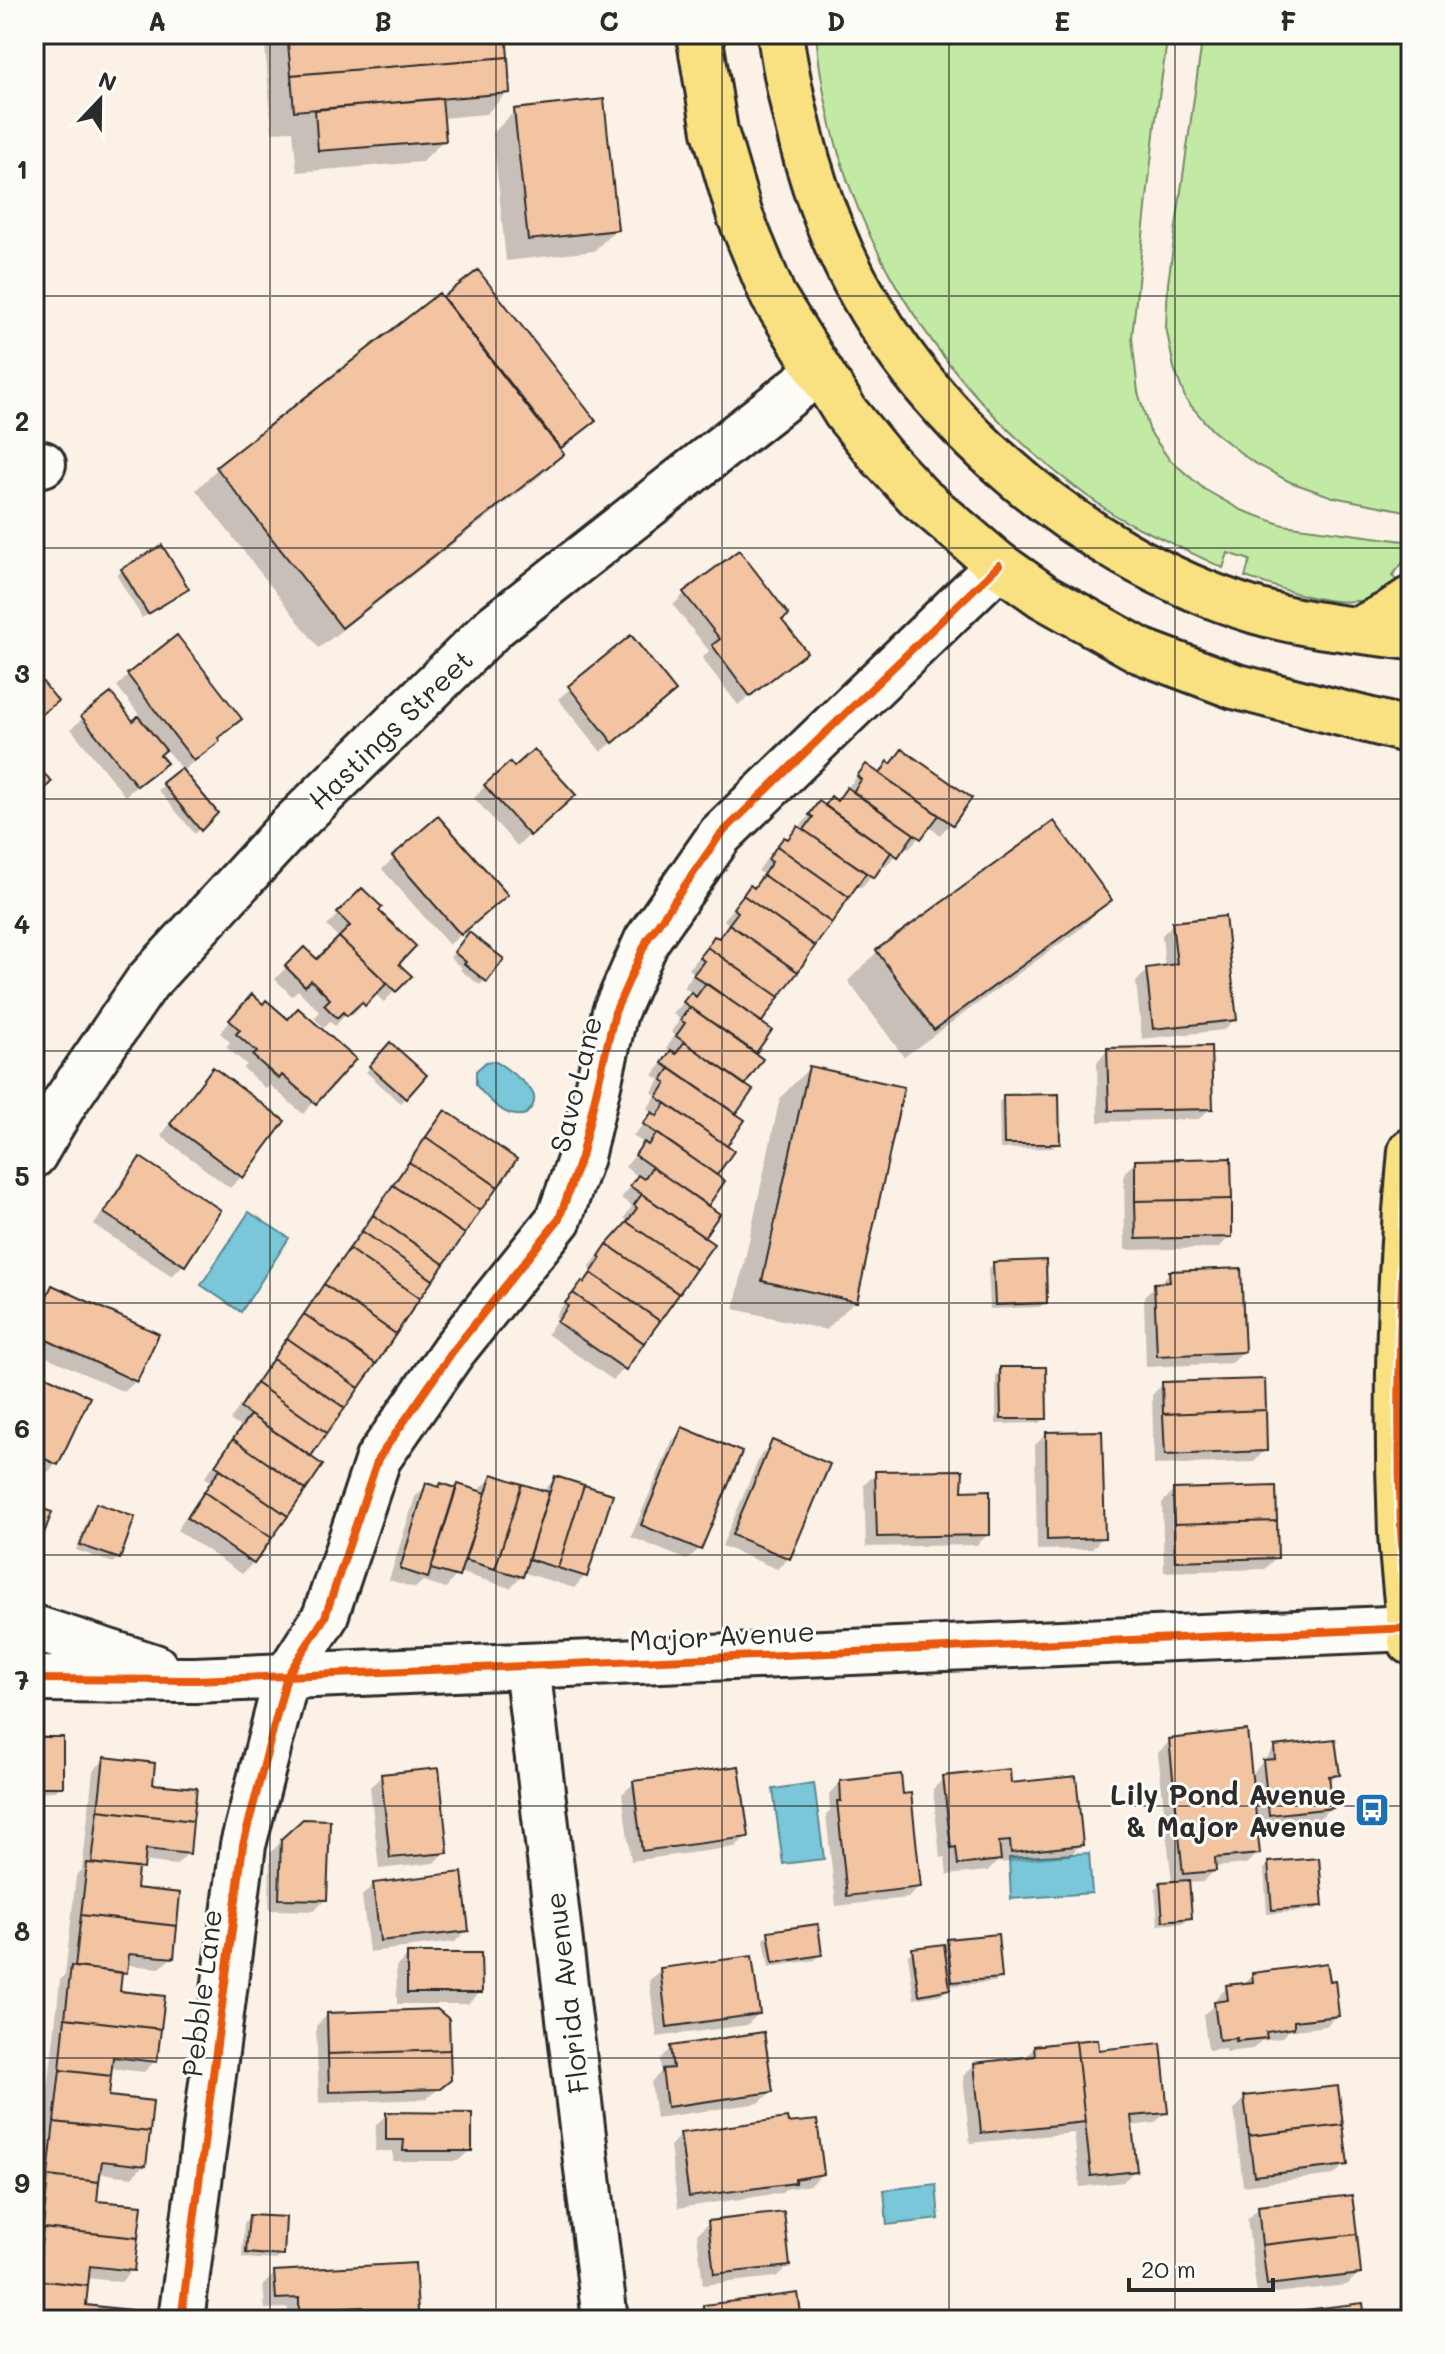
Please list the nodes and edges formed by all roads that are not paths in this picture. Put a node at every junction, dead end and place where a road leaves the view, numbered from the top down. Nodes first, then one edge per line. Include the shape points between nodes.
1 (699, 34) edge
2 (780, 34) edge
3 (818, 372) junction
4 (999, 565) junction
5 (1411, 599) edge
6 (1358, 630) junction
7 (1411, 637) edge
8 (1411, 731) edge
9 (1411, 1151) edge
10 (34, 1155) edge
11 (34, 1628) edge
12 (1411, 1633) edge
13 (527, 1666) junction
14 (287, 1676) junction
15 (34, 1679) edge
16 (195, 1680) junction
17 (181, 2320) edge
18 (605, 2320) edge

1 - 3 main road via 715,131 740,216 773,296
2 - 6 main road via 814,182 858,285 922,382 997,462 1093,534 1201,591 1257,611
3 - 4 main road via 900,477
3 - 10 street, Hastings Street via 495,626 288,829 147,982
4 - 8 main road via 1088,623 1163,660 1234,686
4 - 14 street, Savo Lane via 720,835 647,940 615,1012 581,1157 559,1219 453,1351 378,1459 325,1617
5 - 6 main road
6 - 7 main road
9 - 12 main road via 1400,1362 1401,1534
11 - 16 street, Major Avenue
12 - 13 street, Major Avenue
13 - 14 street, Major Avenue
13 - 18 street, Florida Avenue
14 - 16 street, Major Avenue
14 - 17 street, Pebble Lane via 243,1845
15 - 16 street, Major Avenue

